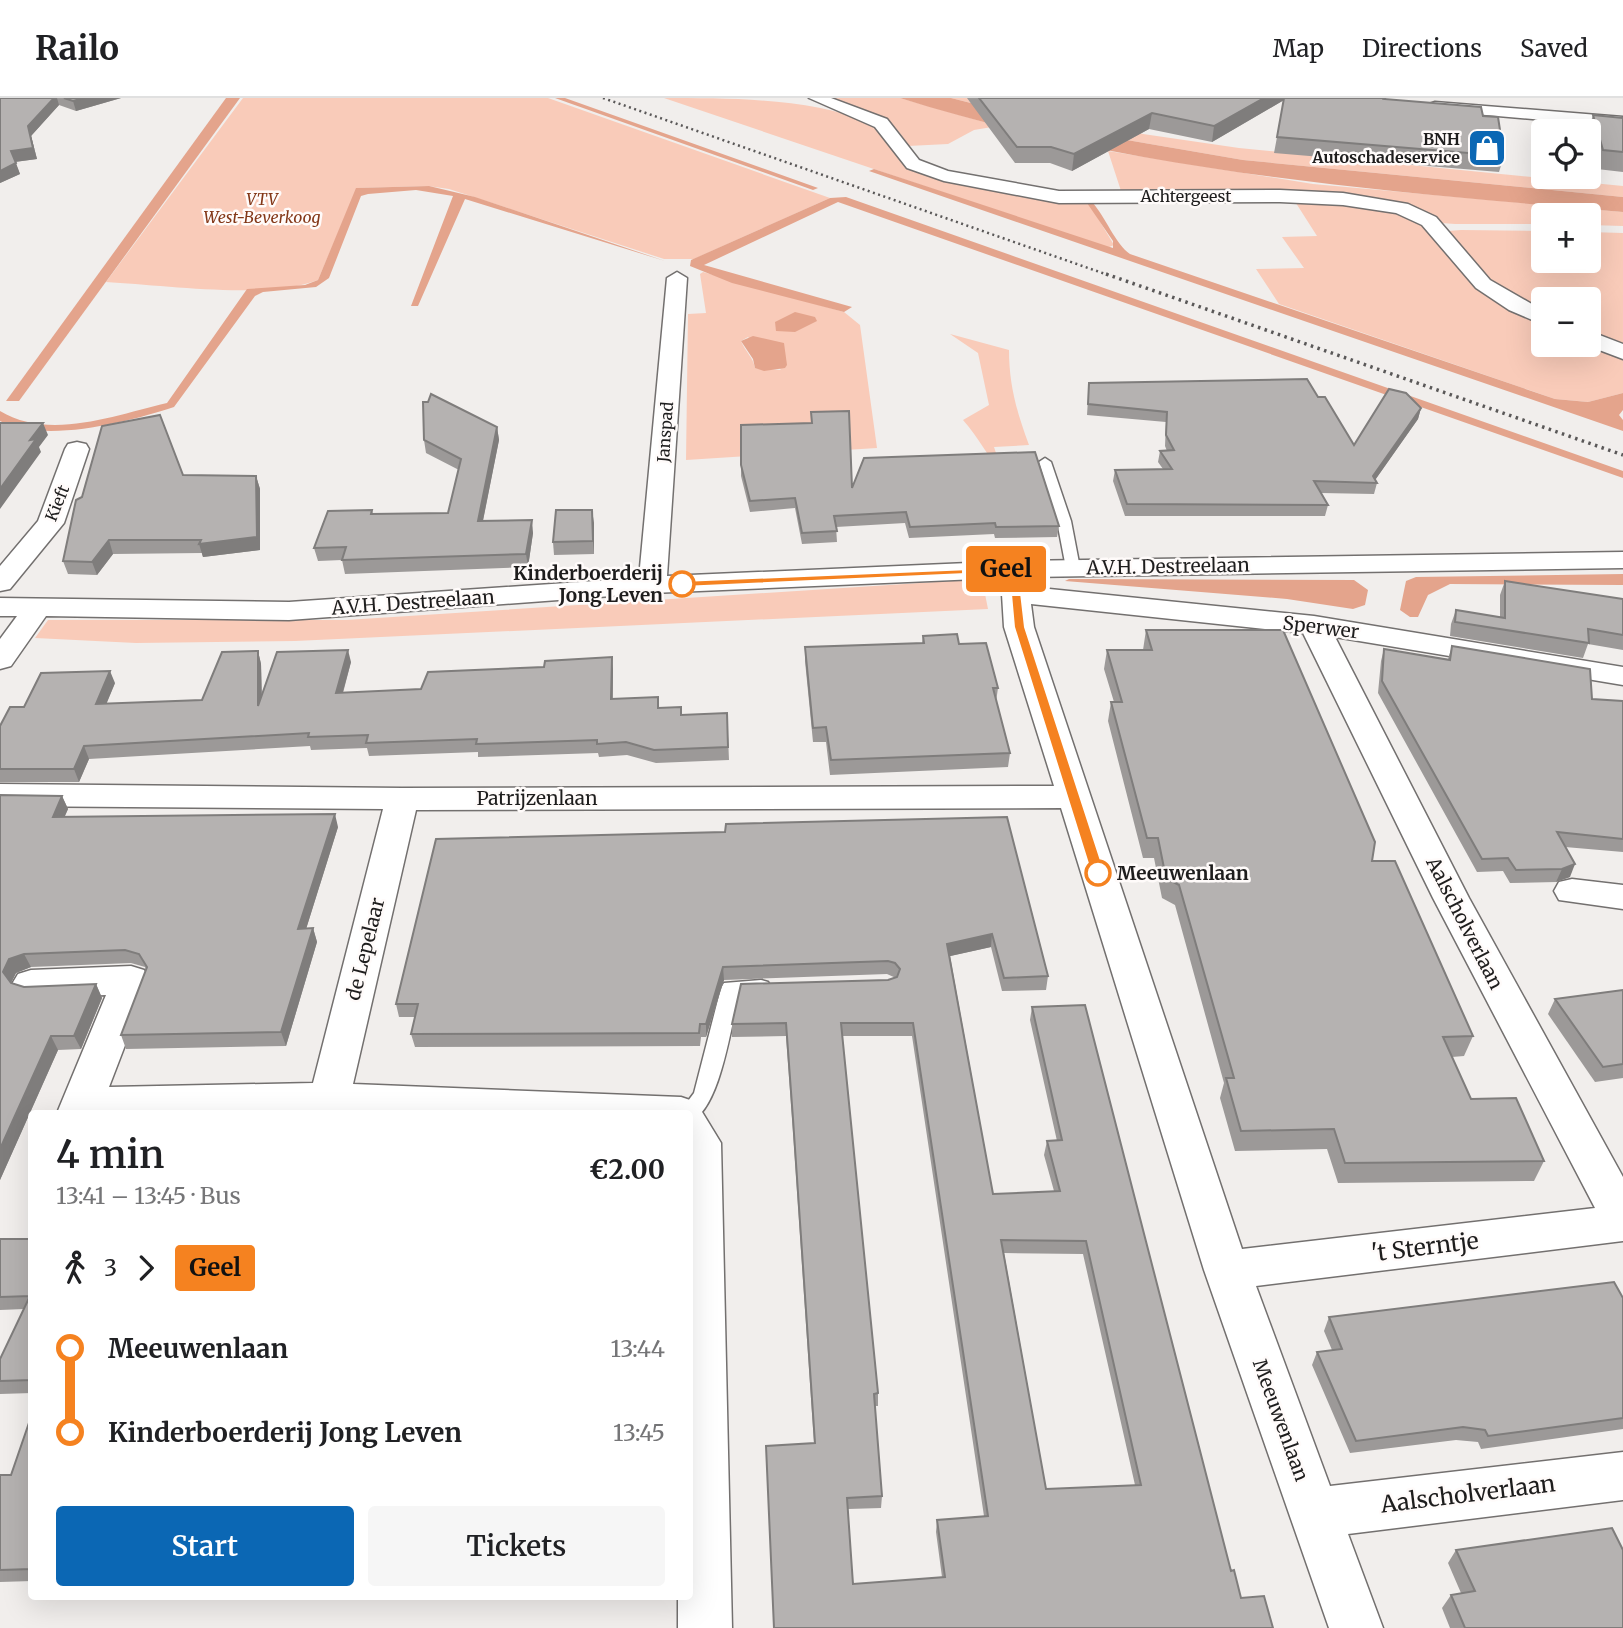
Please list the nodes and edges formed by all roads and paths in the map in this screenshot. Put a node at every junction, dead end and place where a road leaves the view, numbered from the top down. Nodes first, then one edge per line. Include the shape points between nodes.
1 (817, 98) edge
2 (1417, 105) edge
3 (1621, 118) edge
4 (677, 278) dead end
5 (1531, 313) edge
6 (1601, 343) edge
7 (1623, 352) edge
8 (77, 449) dead end
9 (1045, 462) dead end
10 (1623, 560) edge
11 (1073, 568) junction
12 (1015, 582) junction
13 (0, 583) edge
14 (652, 585) junction
15 (0, 607) edge
16 (37, 609) junction
17 (1314, 625) junction
18 (0, 660) edge
19 (1623, 676) edge
20 (0, 795) edge
21 (1074, 797) junction
22 (402, 799) junction
23 (1572, 891) dead end
24 (1623, 897) edge
25 (31, 984) edge
26 (783, 986) edge
27 (329, 1098) junction
28 (80, 1108) edge
29 (611, 1110) edge
30 (691, 1110) edge
31 (693, 1131) edge
32 (1623, 1221) edge
33 (1227, 1270) junction
34 (696, 1396) edge
35 (1623, 1476) edge
36 (1314, 1513) junction
37 (705, 1628) edge
38 (1356, 1628) edge

1 - 5 street, Achtergeest via 881,123 913,164 944,176 1059,197 1280,196 1401,208 1429,221 1483,284
2 - 3 street
4 - 14 street, Janspad
6 - 7 street
8 - 13 street, Kieft via 51,523
9 - 11 lane
10 - 11 street, A.V.H. Destreelaan
11 - 12 street, A.V.H. Destreelaan
12 - 14 street, A.V.H. Destreelaan
12 - 17 street, Sperwer
12 - 21 street, Meeuwenlaan via 1019,627
14 - 16 street, A.V.H. Destreelaan via 289,611
15 - 16 street, A.V.H. Destreelaan
16 - 18 street
17 - 19 street, Sperwer
17 - 32 street, Aalscholverlaan via 1451,898
20 - 22 street, Patrijzenlaan
21 - 22 street, Patrijzenlaan
21 - 33 street, Meeuwenlaan
22 - 27 street, de Lepelaar
23 - 24 street
25 - 28 street via 131,980
26 - 30 lane via 730,988 703,1096
27 - 28 street
27 - 29 street
31 - 34 street via 700,1143
32 - 33 street, 't Sterntje
33 - 36 street, Meeuwenlaan
34 - 37 street
35 - 36 street, Aalscholverlaan
36 - 38 street, Meeuwenlaan

